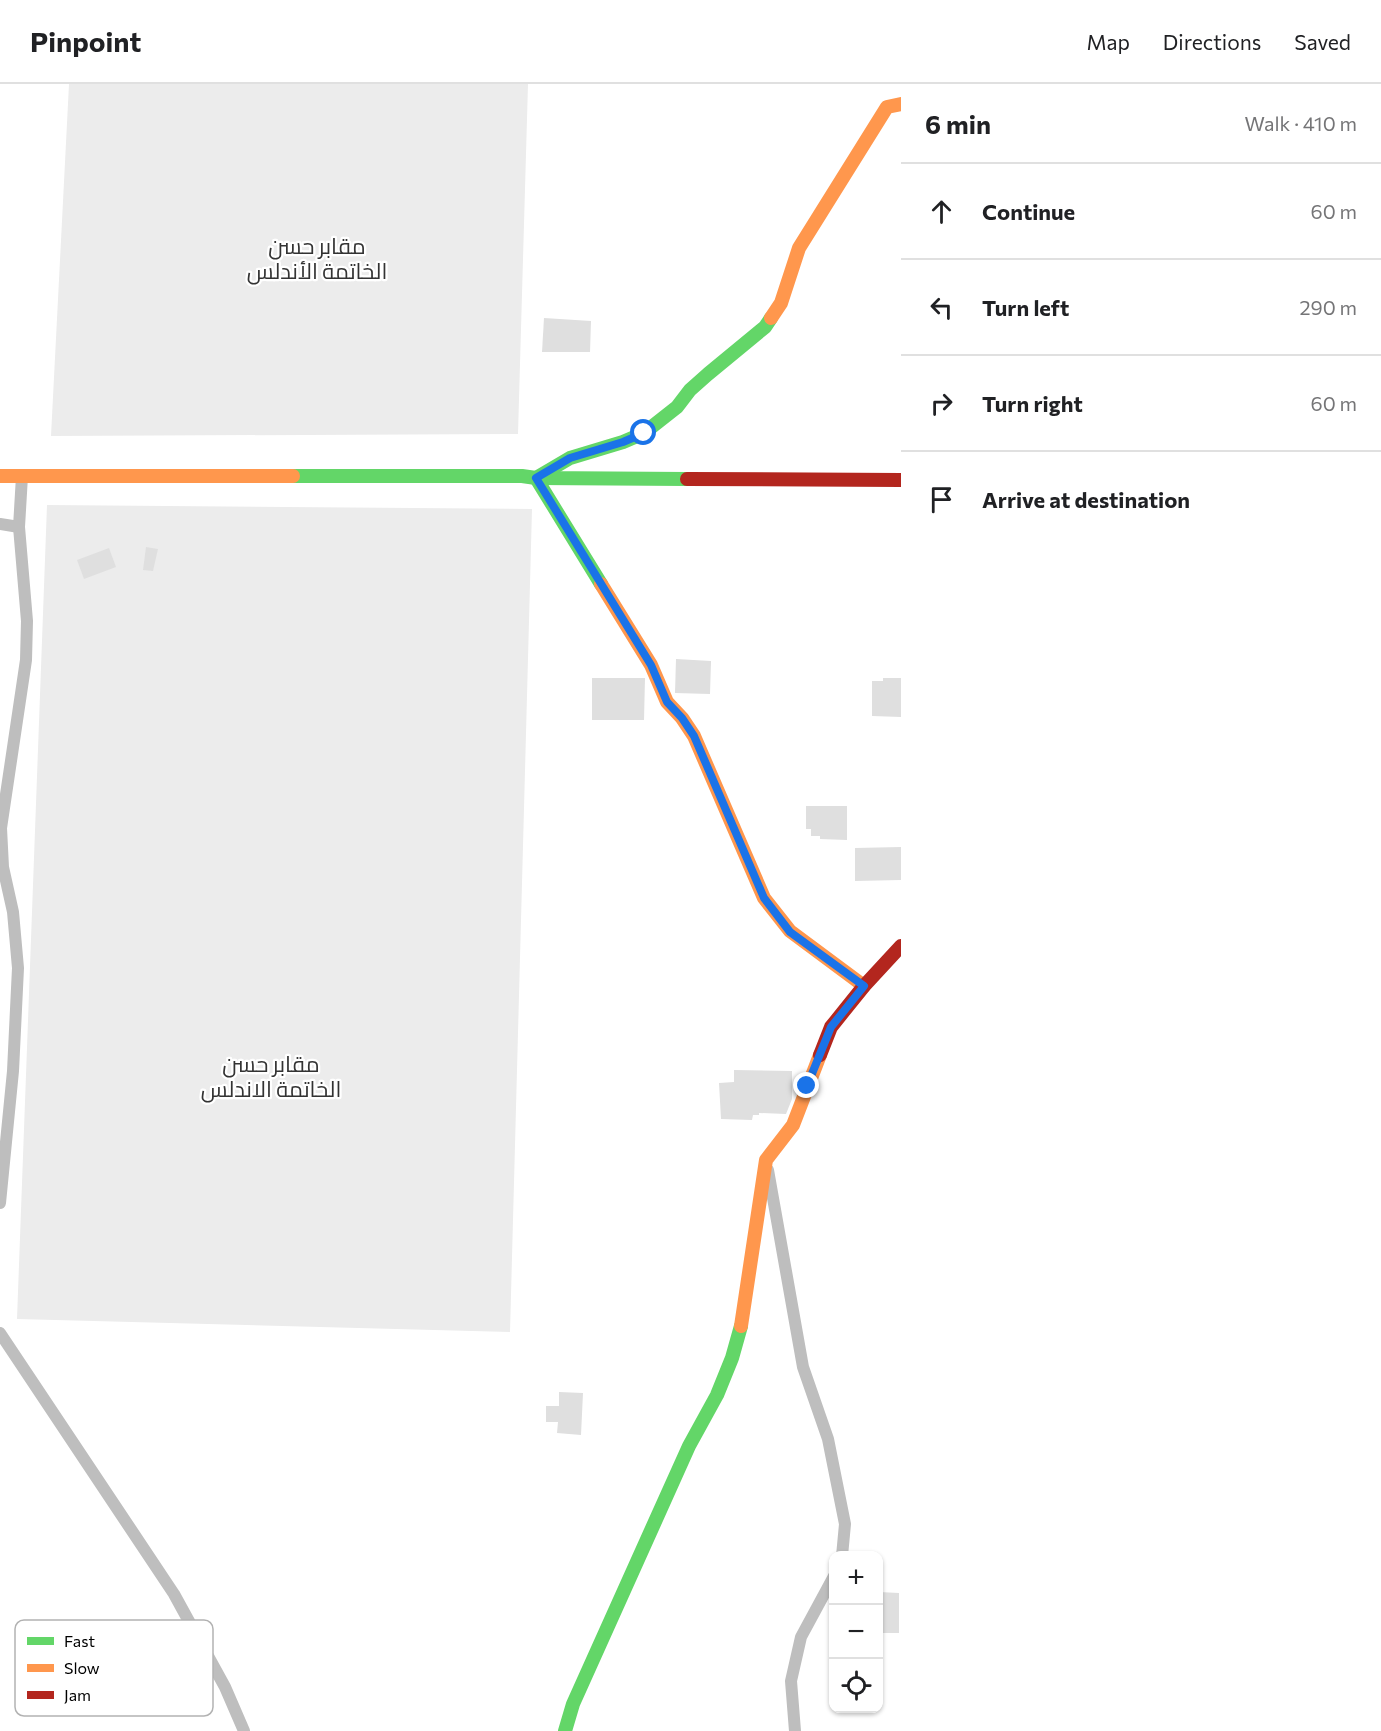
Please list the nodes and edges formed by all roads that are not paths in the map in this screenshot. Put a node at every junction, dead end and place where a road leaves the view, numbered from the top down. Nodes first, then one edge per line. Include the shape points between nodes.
1 (901, 104) edge
2 (0, 476) edge
3 (22, 476) junction
4 (536, 478) junction
5 (901, 480) edge
6 (0, 524) edge
7 (19, 527) junction
8 (901, 946) edge
9 (864, 986) junction
10 (766, 1160) junction
11 (0, 1203) edge
12 (0, 1333) edge
13 (842, 1551) edge
14 (829, 1585) edge
15 (188, 1620) edge
16 (213, 1665) edge
17 (244, 1731) edge
18 (565, 1731) edge
19 (795, 1731) edge

1 - 4 street via 887,107 799,248 781,303 765,327 644,433 570,458
2 - 3 street
3 - 4 street
3 - 7 street
4 - 5 street
4 - 9 street via 651,665 667,702 694,736 764,898 790,932
6 - 7 street
7 - 11 street via 27,621 26,660 1,828 18,968
8 - 9 street
9 - 10 street via 831,1027 793,1125
10 - 13 street via 803,1367 828,1439 845,1524
10 - 18 street via 741,1329 732,1358 573,1704
12 - 15 street
14 - 19 street via 801,1637 791,1681
16 - 17 street

